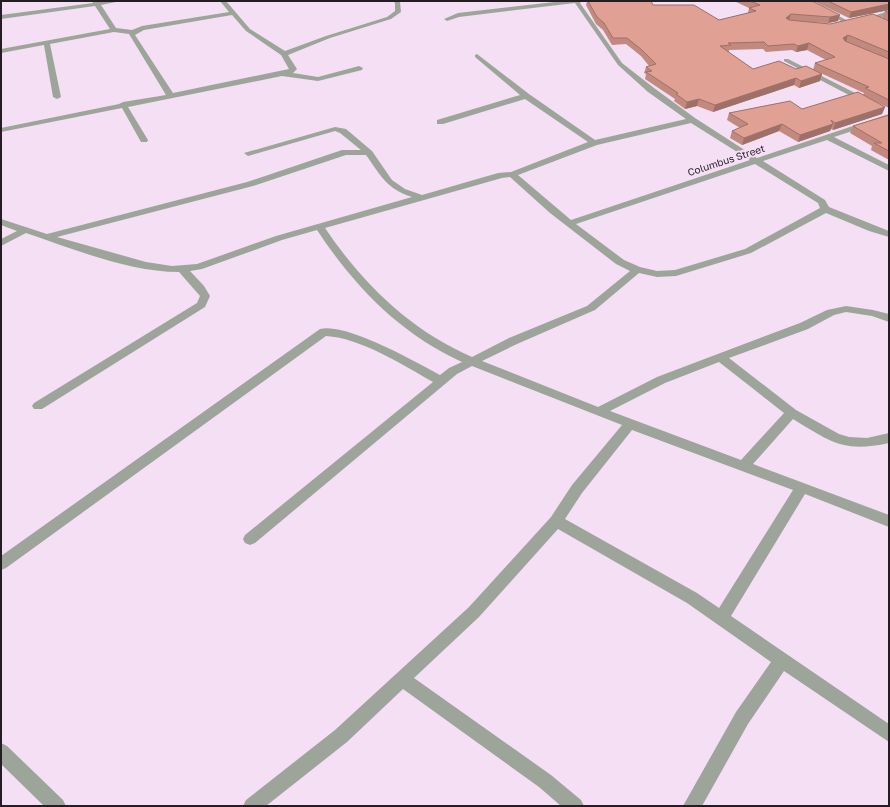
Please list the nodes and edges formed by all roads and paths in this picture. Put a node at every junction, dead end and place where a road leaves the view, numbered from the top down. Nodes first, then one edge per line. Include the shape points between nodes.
1 (118, 1) edge
2 (223, 1) edge
3 (396, 1) edge
4 (576, 1) edge
5 (580, 1) edge
6 (805, 1) edge
7 (96, 3) edge
8 (233, 12) junction
9 (889, 13) edge
10 (1, 17) edge
11 (874, 18) junction
12 (447, 19) dead end
13 (884, 22) edge
14 (849, 23) junction
15 (835, 26) edge
16 (114, 30) junction
17 (133, 32) junction
18 (47, 44) junction
19 (1, 51) edge
20 (284, 54) junction
21 (477, 56) dead end
22 (786, 60) dead end
23 (359, 68) dead end
24 (284, 74) junction
25 (170, 95) junction
26 (526, 96) junction
27 (57, 97) dead end
28 (123, 104) junction
29 (882, 109) edge
30 (889, 116) edge
31 (692, 120) junction
32 (440, 122) dead end
33 (1, 130) edge
34 (828, 137) junction
35 (144, 140) dead end
36 (594, 143) junction
37 (248, 153) dead end
38 (369, 153) junction
39 (757, 161) junction
40 (889, 168) edge
41 (512, 174) junction
42 (423, 198) junction
43 (825, 209) junction
44 (1, 222) edge
45 (571, 223) junction
46 (319, 226) junction
47 (25, 230) junction
48 (889, 234) edge
49 (46, 237) junction
50 (1, 243) edge
51 (182, 269) junction
52 (637, 270) junction
53 (889, 318) edge
54 (722, 358) junction
55 (472, 361) junction
56 (441, 381) junction
57 (38, 406) dead end
58 (598, 412) junction
59 (792, 413) junction
60 (629, 425) junction
61 (889, 438) edge
62 (744, 466) junction
63 (802, 487) junction
64 (556, 521) junction
65 (889, 521) edge
66 (250, 539) dead end
67 (1, 564) edge
68 (722, 617) junction
69 (781, 661) junction
70 (402, 680) junction
71 (889, 734) edge
72 (1, 752) edge
73 (57, 806) edge
74 (252, 806) edge
75 (575, 806) edge
76 (692, 806) edge

1 - 7 street
2 - 8 street
3 - 20 street via 398,12 389,18
4 - 5 street
4 - 12 street via 458,15
4 - 31 street via 620,64
6 - 14 street
7 - 10 street
7 - 16 street
8 - 17 street via 142,28
8 - 20 street via 248,30
9 - 11 street
11 - 13 street
11 - 14 street
14 - 15 street
16 - 17 street
16 - 18 street
17 - 25 street via 132,35
18 - 19 street
18 - 27 street
20 - 24 street via 293,69
21 - 26 street
22 - 29 street
23 - 24 street via 318,79
24 - 25 street
25 - 28 street
26 - 32 street
26 - 36 street
28 - 33 street
28 - 35 street
30 - 34 street, Columbus Street
31 - 36 street
31 - 39 street
34 - 39 street, Columbus Street
34 - 40 street
36 - 41 street
37 - 38 street via 335,129 343,131
38 - 42 street via 389,182 402,191
38 - 49 street via 345,152 250,184
39 - 43 street via 822,202
39 - 45 street, Columbus Street
41 - 42 street
41 - 45 street via 553,211
42 - 46 street
43 - 48 street
43 - 52 street via 748,252 676,273 657,274
44 - 47 street
45 - 52 street via 615,258
46 - 51 street via 198,267
46 - 55 street via 344,262 386,307 428,339
47 - 49 street
47 - 50 street
49 - 51 street via 139,264 164,269
51 - 57 street via 205,296 201,305
52 - 55 street via 591,308
53 - 54 street via 872,312 846,309 831,312 804,326
54 - 58 street via 661,380
54 - 59 street
55 - 56 street
55 - 58 street
56 - 66 street
56 - 67 street via 355,339 332,331 324,332
58 - 60 street
59 - 61 street via 835,438 849,442 867,443
59 - 62 street
60 - 62 street
60 - 64 street via 577,489
62 - 63 street
63 - 65 street
63 - 68 street
64 - 68 street
64 - 70 street via 474,612
68 - 69 street
69 - 71 street
69 - 76 street via 742,718
70 - 74 street via 341,736
70 - 75 street via 545,781
72 - 73 street

